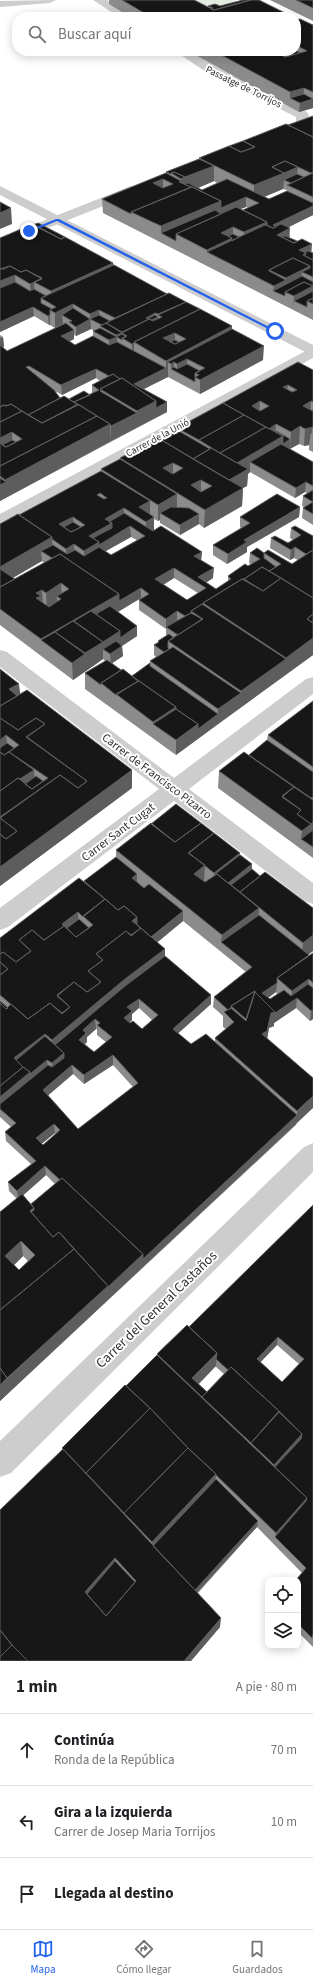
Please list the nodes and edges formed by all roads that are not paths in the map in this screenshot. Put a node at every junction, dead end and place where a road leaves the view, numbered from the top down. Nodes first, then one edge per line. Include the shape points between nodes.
1 (50, 0) edge
2 (99, 0) edge
3 (0, 4) edge
4 (119, 12) edge
5 (189, 56) edge
6 (308, 120) edge
7 (287, 127) edge
8 (142, 185) edge
9 (0, 190) edge
10 (58, 220) junction
11 (0, 242) edge
12 (313, 352) edge
13 (0, 521) edge
14 (0, 658) edge
15 (313, 684) edge
16 (174, 788) junction
17 (313, 895) edge
18 (0, 921) edge
19 (313, 1155) edge
20 (0, 1462) edge

1 - 3 street
2 - 4 street
5 - 6 street, Passatge de Torrijos via 207,68 303,114
6 - 7 street
8 - 10 street
9 - 10 street
10 - 11 street
10 - 12 street
12 - 13 street, Carrer de la Unió
14 - 16 street, Carrer de Francisco Pizarro
15 - 16 street, Carrer Sant Cugat
16 - 17 street, Carrer de Francisco Pizarro
16 - 18 street, Carrer Sant Cugat
19 - 20 street, Carrer del General Castaños

